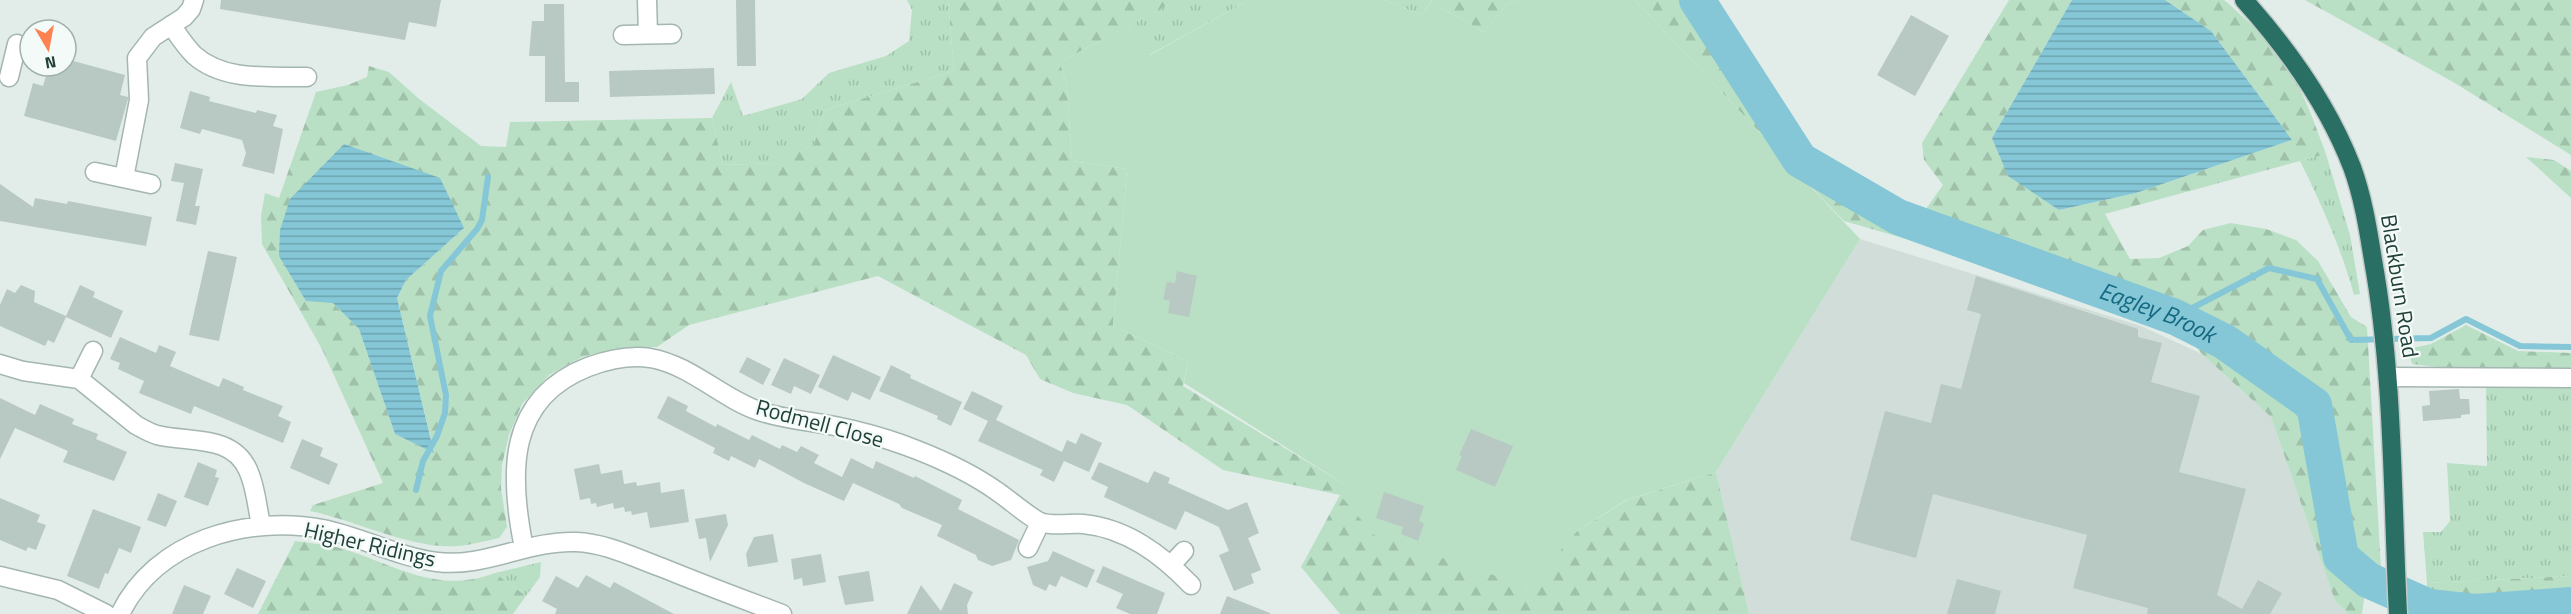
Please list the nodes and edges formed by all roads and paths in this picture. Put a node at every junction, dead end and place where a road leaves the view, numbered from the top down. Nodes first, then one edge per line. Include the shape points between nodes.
1 (194, 0) edge
2 (647, 0) edge
3 (2244, 0) edge
4 (171, 25) junction
5 (648, 34) junction
6 (672, 34) dead end
7 (623, 35) dead end
8 (17, 44) dead end
9 (7, 66) edge
10 (307, 77) dead end
11 (95, 172) dead end
12 (124, 178) junction
13 (151, 184) dead end
14 (93, 351) dead end
15 (0, 364) edge
16 (2388, 370) junction
17 (2571, 378) edge
18 (79, 379) junction
19 (1041, 522) junction
20 (261, 525) junction
21 (524, 548) junction
22 (1029, 548) dead end
23 (1184, 551) dead end
24 (1171, 564) junction
25 (0, 576) edge
26 (1191, 585) dead end
27 (106, 614) edge
28 (120, 614) edge
29 (782, 614) edge
30 (2398, 614) edge

1 - 4 street via 184,17
2 - 5 street
3 - 16 highway, Blackburn Road via 2310,87 2348,159 2365,212
4 - 10 street via 187,48 205,63 225,72 282,70
4 - 12 street via 153,37 137,58 140,100
5 - 6 street
5 - 7 street
8 - 9 street
11 - 12 street
12 - 13 street
14 - 18 street
15 - 18 street
16 - 17 street
16 - 30 highway, Blackburn Road
18 - 20 street via 147,431 212,442 235,453 248,470
19 - 21 street, Rodmell Close via 973,476 915,449 854,430 758,411 680,368 650,358 627,358 578,371 555,384 532,410 519,440 514,470 515,507
19 - 22 street
19 - 24 street via 1101,526 1119,532
20 - 21 street, Higher Ridings via 324,530 438,562 480,559
20 - 28 street, Higher Ridings via 176,552 138,585
21 - 29 street, Higher Ridings via 578,542 612,549
23 - 24 street
24 - 26 street
25 - 27 street via 58,590

